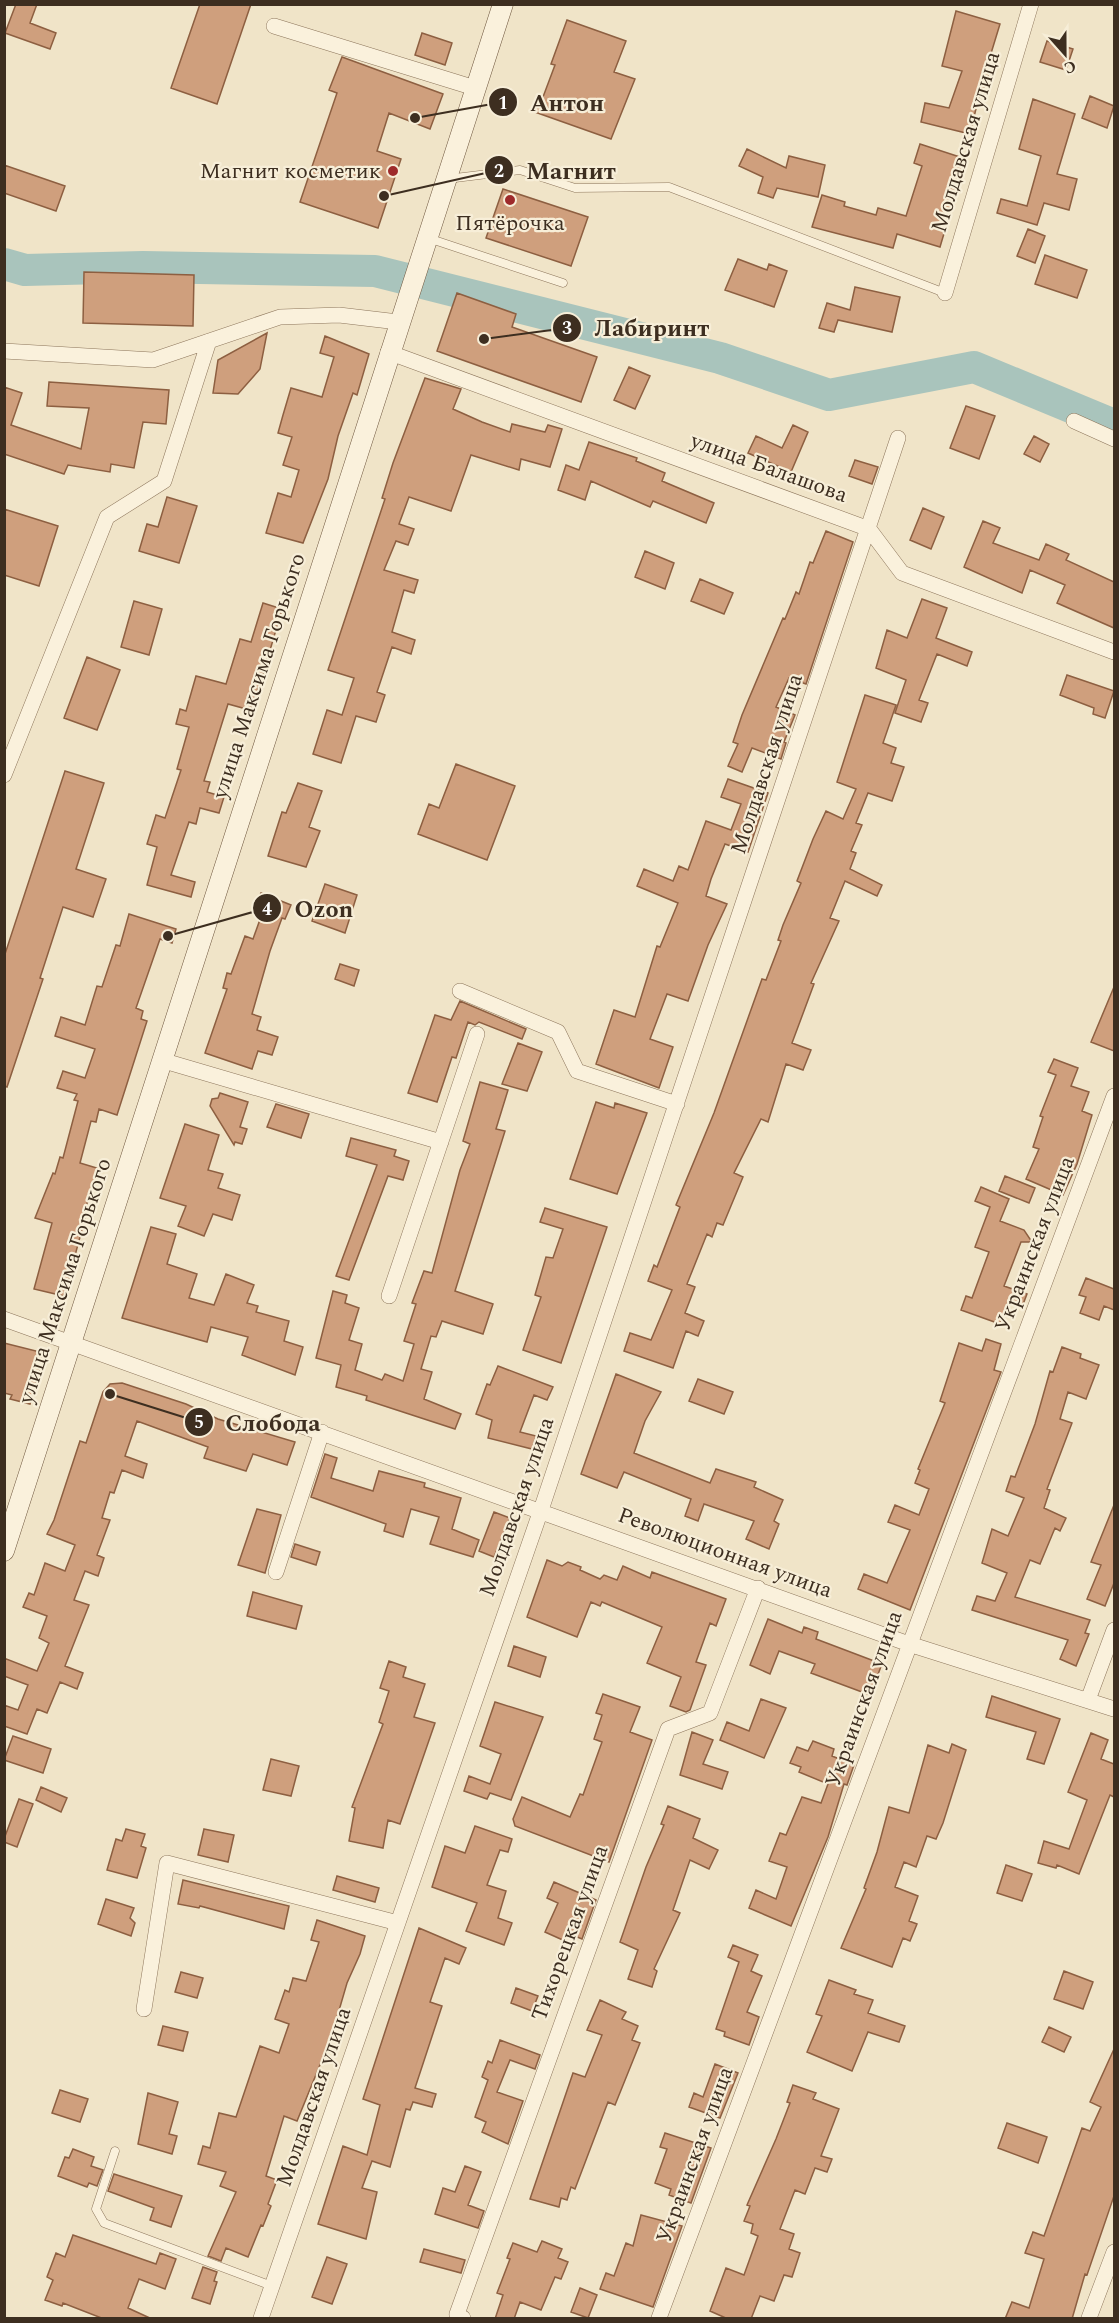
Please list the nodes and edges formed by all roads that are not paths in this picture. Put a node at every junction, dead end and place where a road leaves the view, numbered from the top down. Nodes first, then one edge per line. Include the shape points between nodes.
1 (503, 4) edge
2 (1031, 4) edge
3 (273, 26) dead end
4 (475, 88) junction
5 (445, 179) junction
6 (425, 243) junction
7 (563, 283) dead end
8 (945, 293) joint
9 (401, 314) junction
10 (209, 341) junction
11 (4, 351) edge
12 (388, 352) junction
13 (1074, 422) dead end
14 (898, 438) dead end
15 (1114, 439) edge
16 (869, 529) junction
17 (1114, 652) edge
18 (4, 775) edge
19 (460, 991) dead end
20 (477, 1034) dead end
21 (161, 1060) junction
22 (1114, 1096) edge
23 (676, 1104) junction
24 (441, 1142) junction
25 (389, 1296) dead end
26 (4, 1319) edge
27 (71, 1343) junction
28 (322, 1432) junction
29 (541, 1510) junction
30 (4, 1551) edge
31 (276, 1572) dead end
32 (758, 1588) junction
33 (1114, 1630) edge
34 (909, 1644) junction
35 (1088, 1700) junction
36 (1114, 1709) edge
37 (398, 1923) junction
38 (144, 2009) dead end
39 (115, 2151) dead end
40 (1114, 2252) edge
41 (272, 2286) junction
42 (261, 2319) edge
43 (463, 2319) edge
44 (658, 2319) edge
45 (1089, 2319) edge

1 - 4 main road
2 - 8 street, Молдавская улица
3 - 4 street
4 - 5 main road
5 - 6 main road
5 - 8 lane via 520,170 575,188 669,187
6 - 7 lane
6 - 9 main road, улица Максима Горького
9 - 10 street via 280,318
9 - 12 main road, улица Максима Горького
10 - 11 street via 153,360
10 - 18 street via 164,481 107,517
12 - 16 street, улица Балашова
12 - 21 main road, улица Максима Горького
13 - 15 street
14 - 16 street, Молдавская улица
16 - 17 street via 902,573
16 - 23 street, Молдавская улица
19 - 23 street via 558,1032 577,1071
20 - 24 street
21 - 24 street
21 - 27 main road, улица Максима Горького
22 - 34 street, Украинская улица
23 - 29 street, Молдавская улица
24 - 25 street
26 - 27 street, Революционная улица
27 - 28 street, Революционная улица
27 - 30 main road, улица Максима Горького
28 - 29 street, Революционная улица
28 - 31 street
29 - 32 street, Революционная улица
29 - 37 street, Молдавская улица
32 - 34 street, Революционная улица
32 - 43 street, Тихорецкая улица via 710,1713 668,1729 457,2314
33 - 35 street
34 - 35 street, Революционная улица
34 - 44 street, Украинская улица
35 - 36 street, Революционная улица
37 - 38 street via 167,1863
37 - 41 street, Молдавская улица
39 - 41 lane via 96,2209 104,2223
40 - 45 street
41 - 42 street, Молдавская улица

